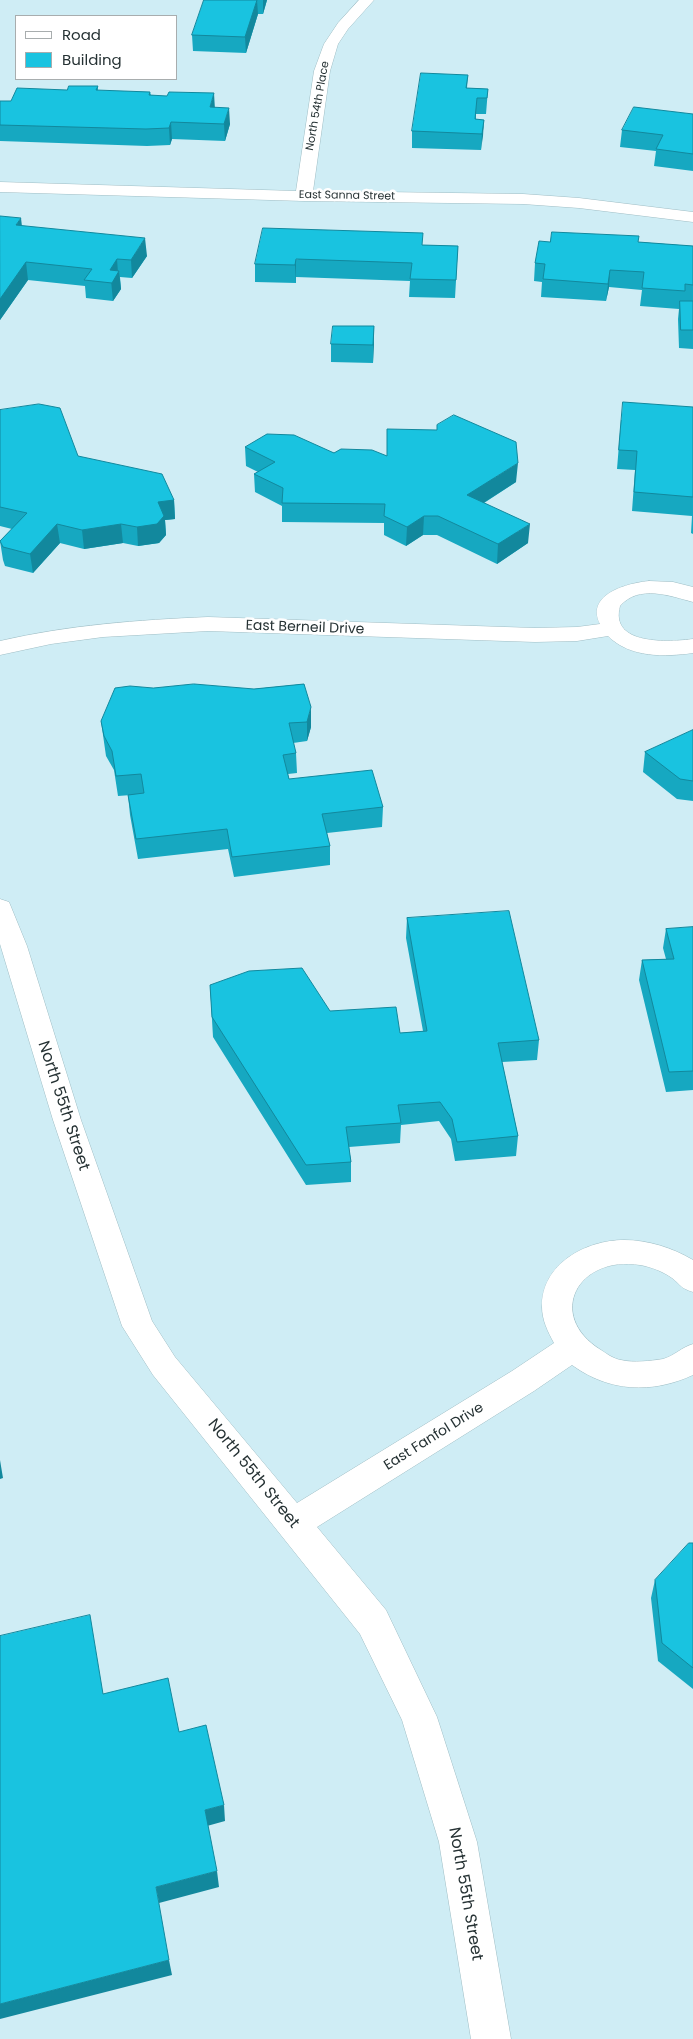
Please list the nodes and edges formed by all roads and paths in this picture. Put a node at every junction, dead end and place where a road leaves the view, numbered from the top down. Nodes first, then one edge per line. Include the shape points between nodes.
1 (368, 0) edge
2 (0, 187) edge
3 (304, 196) junction
4 (693, 217) edge
5 (693, 595) edge
6 (612, 629) junction
7 (693, 646) edge
8 (0, 648) edge
9 (0, 908) edge
10 (693, 1280) edge
11 (573, 1347) junction
12 (693, 1357) edge
13 (293, 1524) junction
14 (491, 2039) edge

1 - 3 street, North 54th Place via 331,44 322,71
2 - 3 street, East Sanna Street
3 - 4 street, East Sanna Street via 523,199
5 - 6 street via 663,587 641,588 622,594 610,604 607,616
6 - 7 street via 627,641 648,648 671,650
6 - 8 street, East Berneil Drive via 535,635 208,624 93,630
9 - 13 street, North 55th Street via 67,1120 138,1326 164,1366
10 - 11 street via 680,1268 653,1255 621,1251 592,1258 570,1273 557,1296 558,1322
11 - 12 street via 598,1366 629,1376 661,1374
11 - 13 street, East Fanfol Drive
13 - 14 street, North 55th Street via 373,1622 419,1716 458,1842

